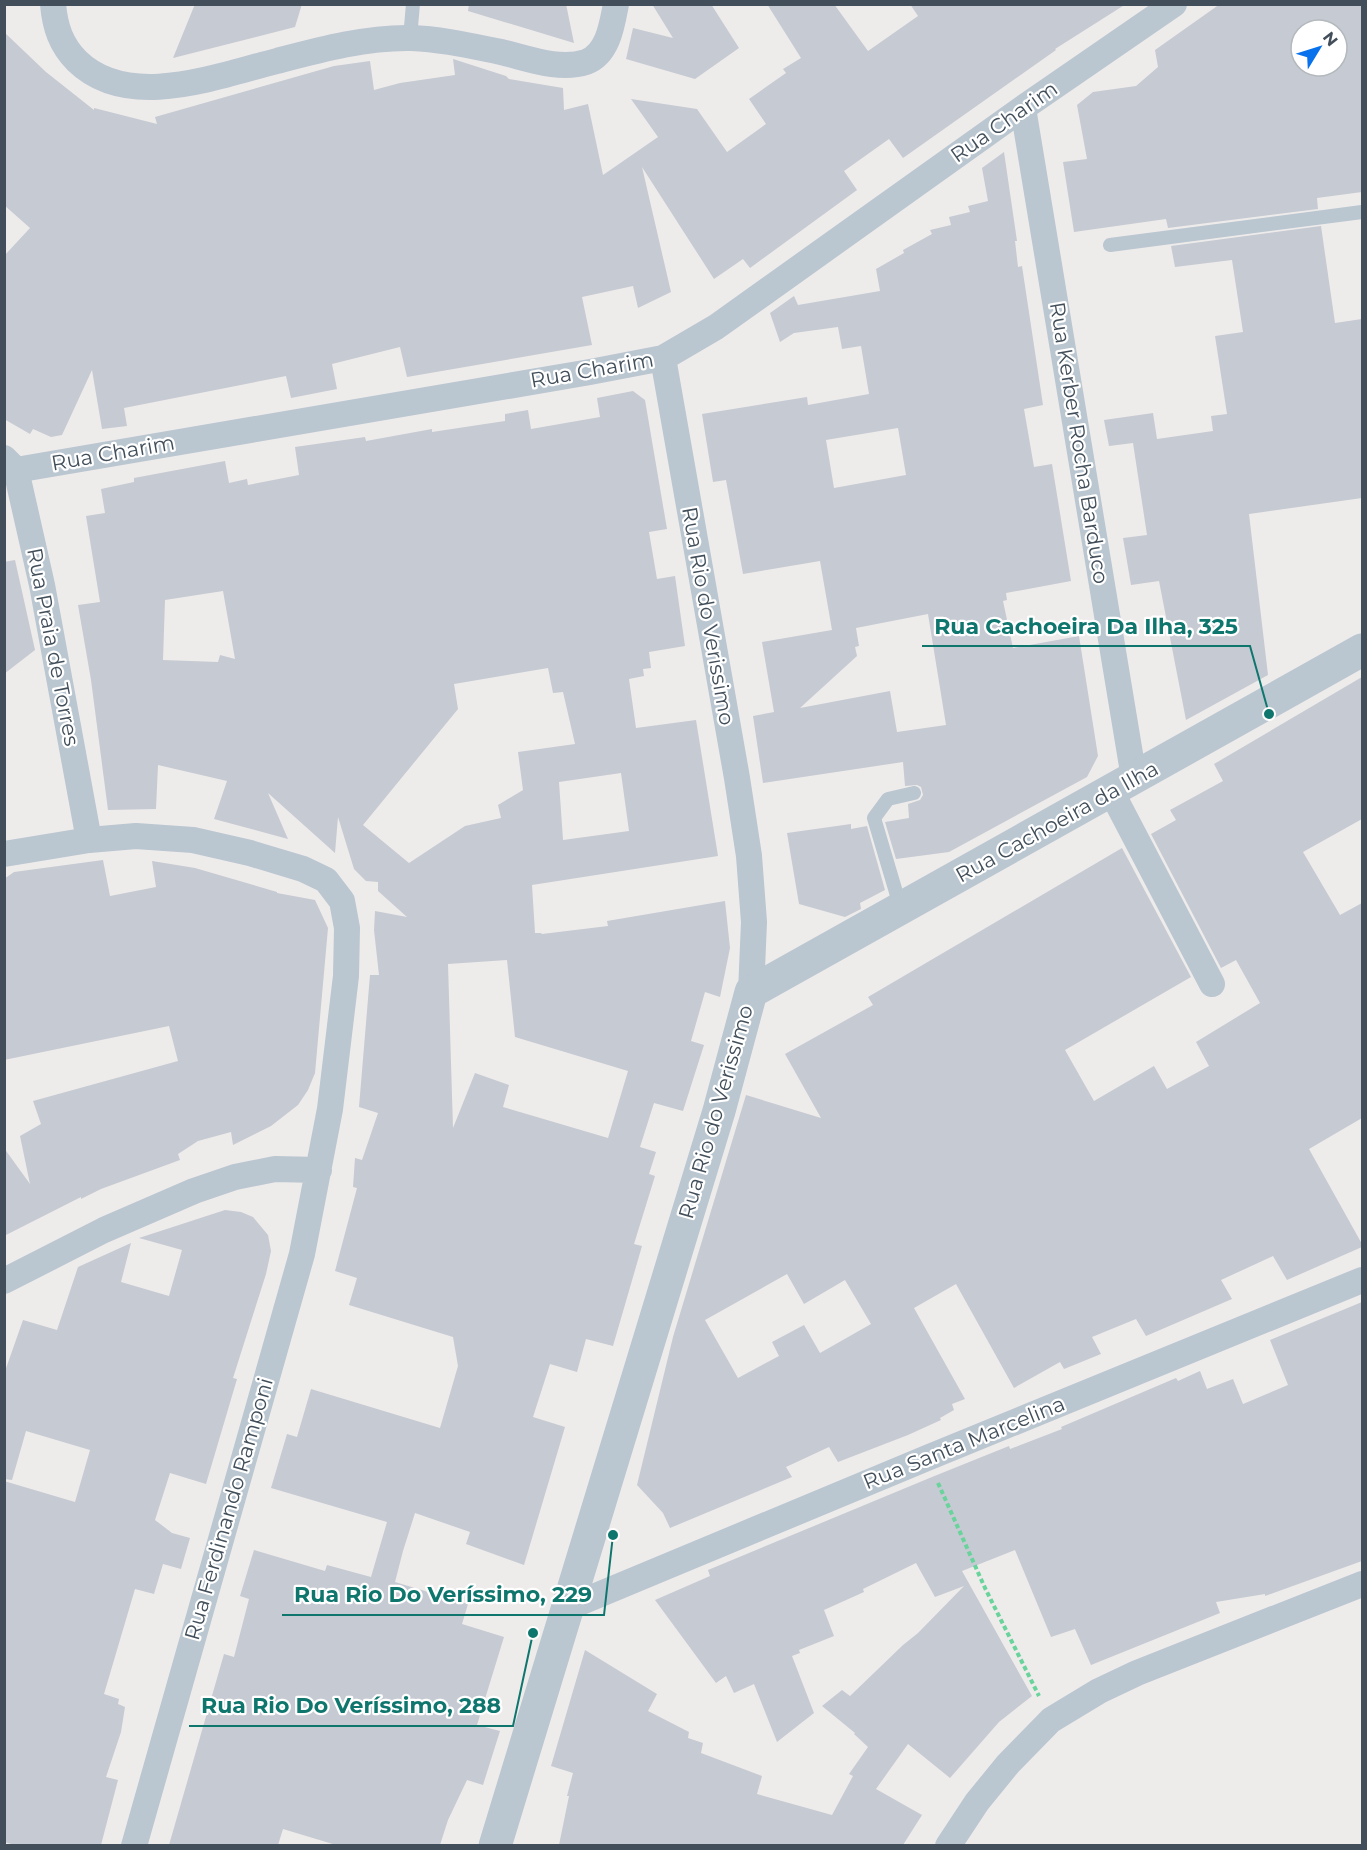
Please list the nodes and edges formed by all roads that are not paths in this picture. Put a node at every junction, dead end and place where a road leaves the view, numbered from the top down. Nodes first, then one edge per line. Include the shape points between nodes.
1 (53, 4) edge
2 (413, 4) edge
3 (616, 4) edge
4 (1174, 4) edge
5 (410, 38) junction
6 (1023, 108) junction
7 (1362, 212) edge
8 (1110, 245) dead end
9 (663, 358) junction
10 (10, 464) edge
11 (1362, 650) edge
12 (1122, 785) junction
13 (914, 793) dead end
14 (89, 840) junction
15 (4, 854) edge
16 (901, 909) junction
17 (1212, 984) dead end
18 (751, 992) junction
19 (319, 1170) junction
20 (1362, 1280) edge
21 (4, 1281) edge
22 (1362, 1584) edge
23 (567, 1608) junction
24 (134, 1845) edge
25 (495, 1845) edge
26 (948, 1845) edge

1 - 5 street via 55,24 66,49 89,72 117,84 152,87 196,82 364,42
2 - 5 lane
3 - 5 street via 607,40 599,54 586,62 545,63 452,42
4 - 6 street, Rua Charim
6 - 9 street, Rua Charim via 716,327
6 - 12 street, Rua Kerber Rocha Barduco
7 - 8 lane
9 - 10 street, Rua Charim
9 - 18 street, Rua Rio do Verissimo via 749,856 754,922
10 - 14 street, Rua Praia de Torres via 42,585
11 - 12 street, Rua Cachoeira da Ilha
12 - 16 street, Rua Cachoeira da Ilha
12 - 17 street, Rua Kerber Rocha Barduco
13 - 16 lane via 888,799 874,818
14 - 15 street, Rua Ferdinando Ramponi
14 - 19 street, Rua Ferdinando Ramponi via 136,836 193,840 250,852 326,880 342,901 347,928 346,976
16 - 18 street, Rua Cachoeira da Ilha
18 - 23 street, Rua Rio do Verissimo via 719,1111
19 - 21 street via 275,1168 194,1191 104,1230
19 - 24 street, Rua Ferdinando Ramponi via 302,1254
20 - 23 street, Rua Santa Marcelina
22 - 26 street via 1137,1673 1051,1719 983,1794
23 - 25 street, Rua Rio do Verissimo

